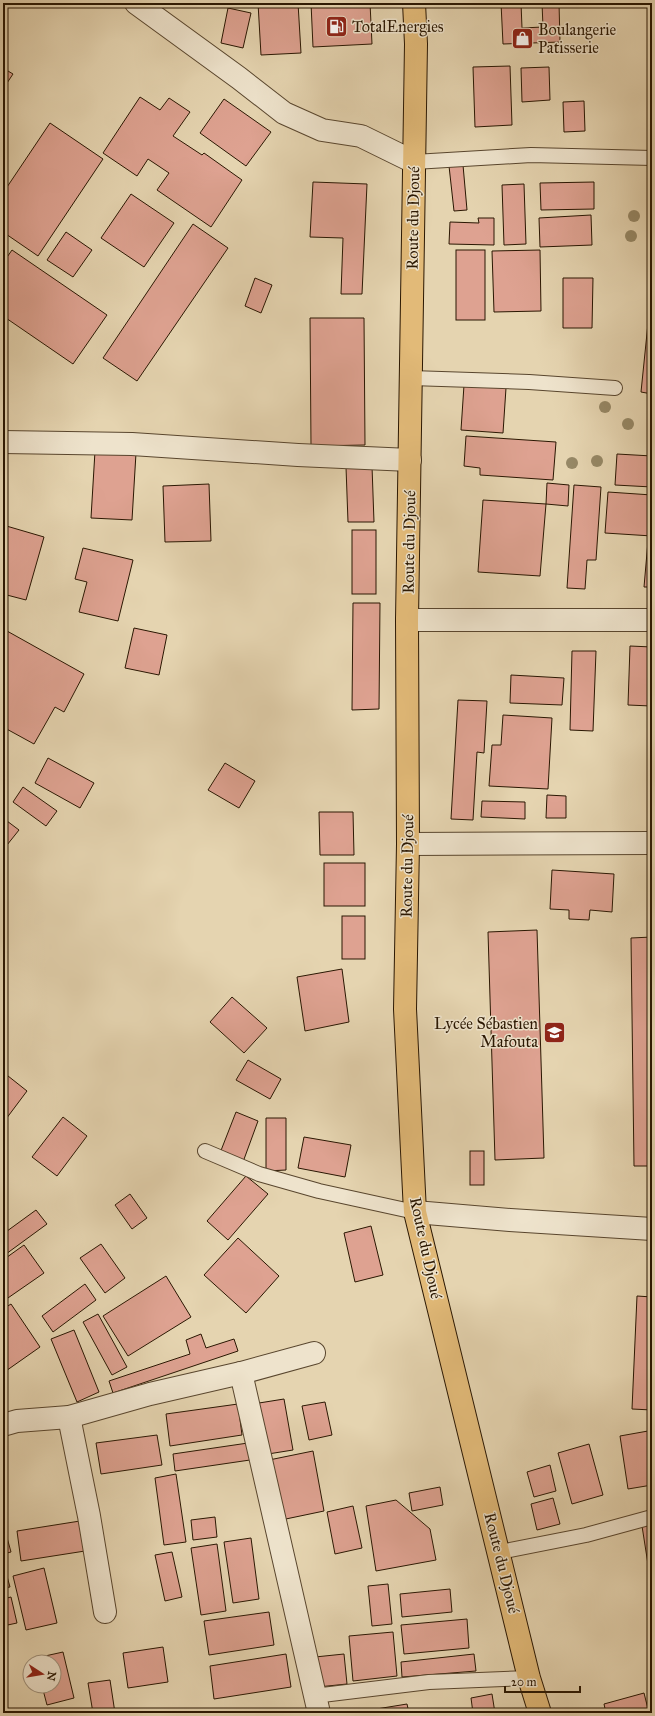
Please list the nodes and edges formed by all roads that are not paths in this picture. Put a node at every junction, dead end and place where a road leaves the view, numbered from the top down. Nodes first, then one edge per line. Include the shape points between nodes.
1 (136, 3) edge
2 (414, 3) edge
3 (652, 158) edge
4 (414, 162) junction
5 (411, 378) junction
6 (615, 388) dead end
7 (3, 444) edge
8 (410, 460) junction
9 (407, 620) junction
10 (652, 620) edge
11 (408, 844) junction
12 (652, 844) edge
13 (205, 1151) dead end
14 (415, 1212) junction
15 (652, 1229) edge
16 (314, 1353) dead end
17 (241, 1373) junction
18 (69, 1416) junction
19 (3, 1425) edge
20 (652, 1517) edge
21 (500, 1552) junction
22 (105, 1612) dead end
23 (529, 1678) junction
24 (316, 1704) edge
25 (540, 1713) edge

1 - 4 street via 284,113 322,130 361,136
2 - 4 main road, Route du Djoué
3 - 4 lane via 531,155
4 - 5 main road, Route du Djoué
5 - 6 lane
5 - 8 main road, Route du Djoué
7 - 8 street via 132,444
8 - 9 main road, Route du Djoué
9 - 10 street
9 - 11 main road, Route du Djoué
11 - 12 street
11 - 14 main road, Route du Djoué via 405,1009
13 - 14 lane via 259,1174 319,1191
14 - 15 street
14 - 21 main road, Route du Djoué
16 - 17 street
17 - 18 street
17 - 24 street
18 - 19 street via 17,1421
18 - 22 street
20 - 21 lane via 586,1535
21 - 23 main road, Route du Djoué
23 - 24 lane via 430,1682
23 - 25 main road, Route du Djoué

